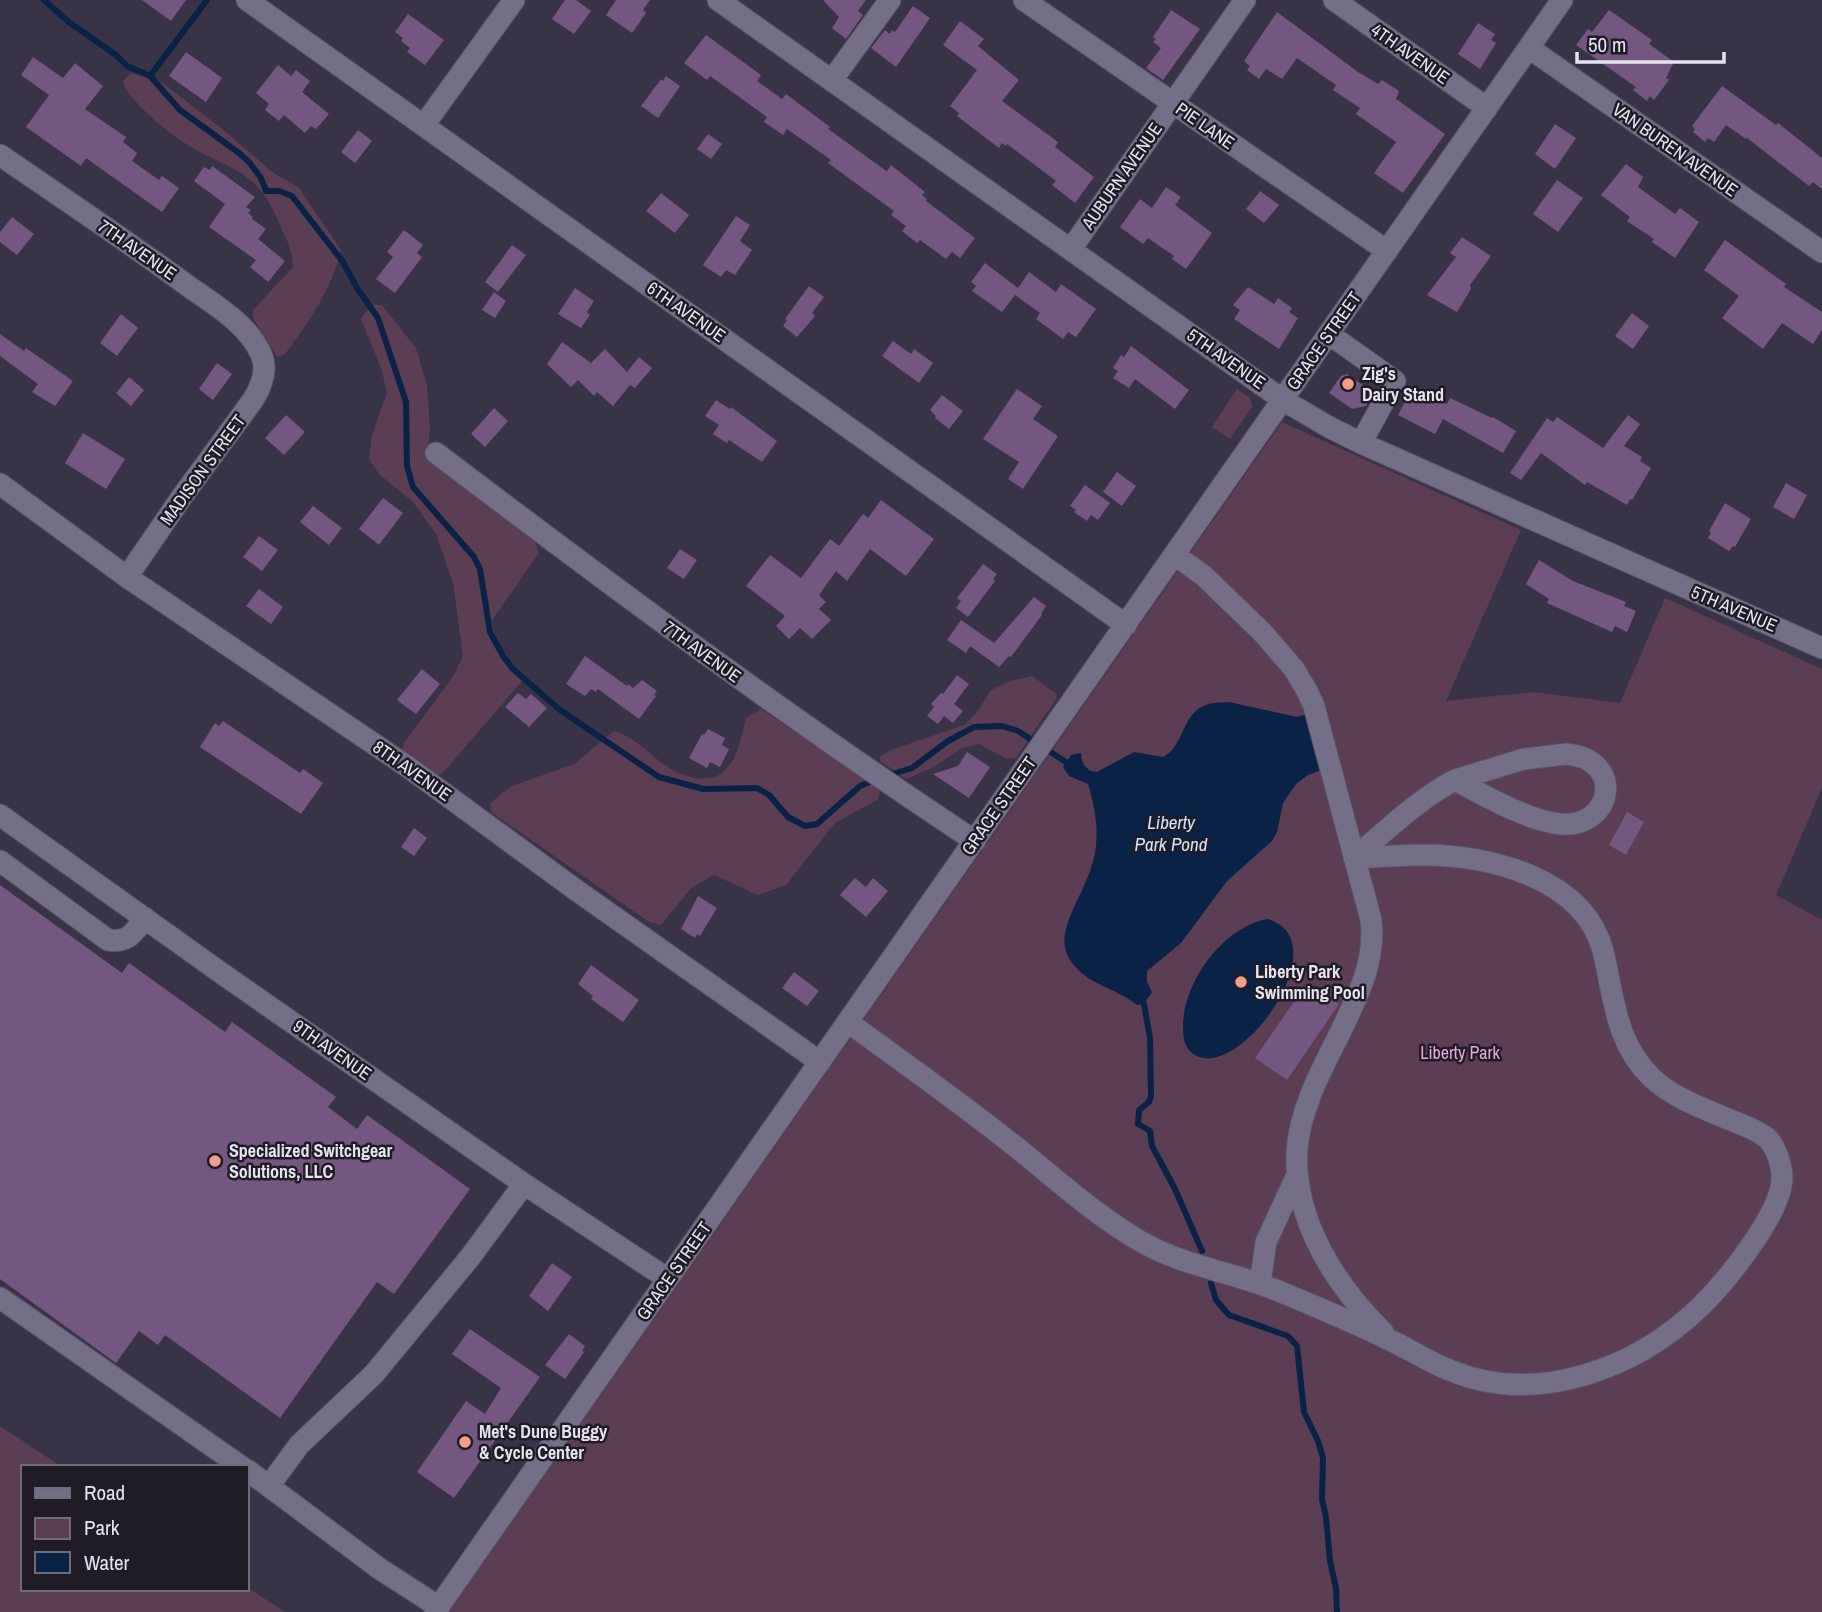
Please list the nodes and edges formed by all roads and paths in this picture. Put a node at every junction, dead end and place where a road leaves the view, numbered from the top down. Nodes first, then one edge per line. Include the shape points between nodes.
1 (247, 0) edge
2 (514, 0) edge
3 (719, 0) edge
4 (890, 0) edge
5 (1024, 0) edge
6 (1245, 0) edge
7 (1334, 0) edge
8 (1562, 0) edge
9 (1529, 48) junction
10 (832, 80) junction
11 (1172, 103) junction
12 (1487, 108) junction
13 (424, 125) junction
14 (0, 155) edge
15 (1071, 249) junction
16 (1387, 251) junction
17 (1822, 252) edge
18 (1329, 334) junction
19 (262, 357) joint
20 (1283, 400) junction
21 (1361, 443) junction
22 (436, 453) dead end
23 (0, 484) edge
24 (1175, 555) junction
25 (127, 577) junction
26 (1126, 625) junction
27 (1822, 648) edge
28 (1455, 780) junction
29 (0, 815) edge
30 (975, 841) junction
31 (1354, 858) junction
32 (0, 861) edge
33 (145, 918) junction
34 (848, 1022) junction
35 (820, 1062) junction
36 (1297, 1175) junction
37 (524, 1184) junction
38 (668, 1279) junction
39 (1260, 1284) junction
40 (0, 1298) edge
41 (1395, 1343) junction
42 (239, 1465) edge
43 (248, 1471) edge
44 (269, 1486) junction
45 (437, 1610) edge

1 - 13 street, 6TH AVENUE
2 - 13 street
3 - 10 street, 5TH AVENUE
4 - 10 street
5 - 11 street, PIE LANE
6 - 11 street, AUBURN AVENUE
7 - 12 street, 4TH AVENUE
8 - 9 street, GRACE STREET
9 - 12 street, GRACE STREET
9 - 17 street, VAN BUREN AVENUE
10 - 15 street, 5TH AVENUE
11 - 15 street, AUBURN AVENUE
11 - 16 street, PIE LANE
12 - 16 street, GRACE STREET
13 - 26 street, 6TH AVENUE
14 - 19 street, 7TH AVENUE via 226,314 249,335
15 - 20 street, 5TH AVENUE
16 - 18 street, GRACE STREET
18 - 20 street, GRACE STREET
18 - 21 street via 1395,381
19 - 25 street, MADISON STREET via 260,387 253,400
20 - 21 street, 5TH AVENUE
20 - 24 street, GRACE STREET
21 - 27 street, 5TH AVENUE
22 - 30 street, 7TH AVENUE via 728,671
23 - 25 street, 8TH AVENUE
24 - 26 street, GRACE STREET
24 - 31 street via 1204,576 1294,669 1314,706
25 - 35 street, 8TH AVENUE via 408,767
26 - 30 street, GRACE STREET
28 - 28 street via 1524,758 1566,754 1593,762 1606,786 1605,798 1589,818 1560,824 1493,800
28 - 31 street via 1410,809
29 - 33 street, 9TH AVENUE
30 - 34 street, GRACE STREET
31 - 36 street via 1371,920 1371,953 1362,987 1313,1088 1297,1147
31 - 41 street via 1460,858 1516,870 1562,893 1596,931 1618,1023 1640,1066 1674,1094 1767,1139 1780,1161 1783,1181 1763,1227 1704,1303 1677,1328 1621,1363 1543,1383 1480,1380
32 - 33 street via 108,940 120,942 132,935
33 - 37 street, 9TH AVENUE
34 - 35 street, GRACE STREET
34 - 39 street via 1139,1241 1175,1259
35 - 38 street, GRACE STREET
36 - 39 street via 1266,1242
36 - 41 street via 1303,1204 1326,1260 1362,1310
37 - 38 street, 9TH AVENUE
37 - 44 street via 373,1374 299,1445
38 - 45 street, GRACE STREET
39 - 41 street
40 - 42 street
43 - 44 street
44 - 45 street

